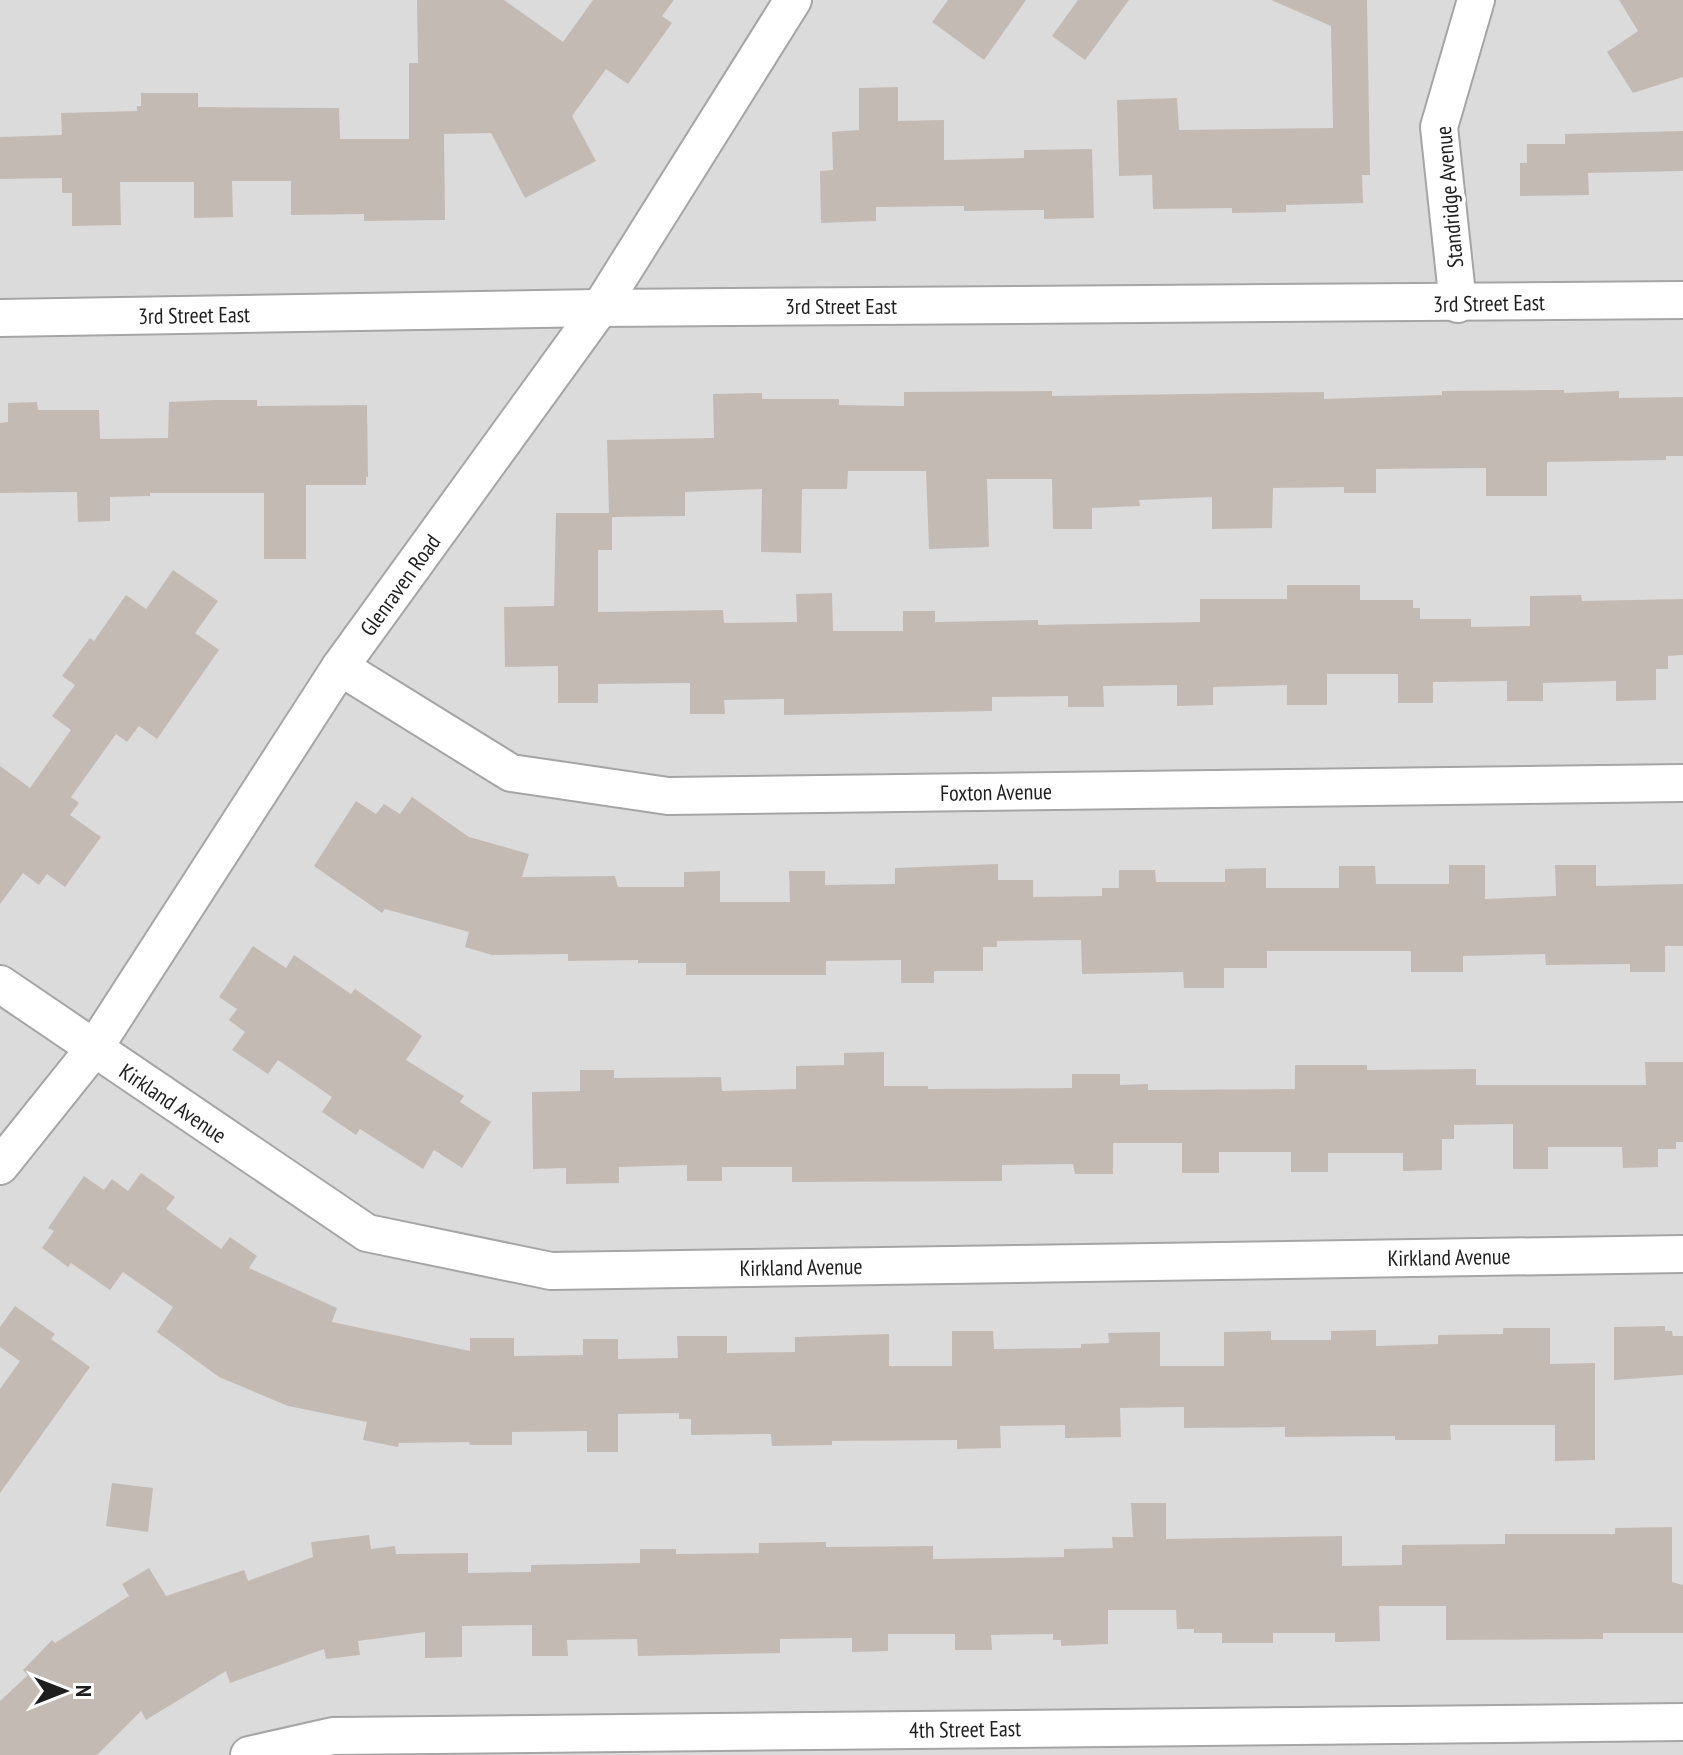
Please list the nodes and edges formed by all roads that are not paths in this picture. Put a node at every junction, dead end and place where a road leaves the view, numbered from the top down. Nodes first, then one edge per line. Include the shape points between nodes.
1 (793, 0) edge
2 (1476, 0) edge
3 (1683, 300) edge
4 (1458, 304) junction
5 (600, 308) junction
6 (0, 318) edge
7 (340, 667) junction
8 (1683, 783) edge
9 (0, 984) edge
10 (93, 1050) junction
11 (0, 1166) edge
12 (1683, 1254) edge
13 (1683, 1722) edge
14 (249, 1755) edge

1 - 5 street, Glenraven Road
2 - 4 street, Standridge Avenue via 1439,127
3 - 4 street, 3rd Street East
4 - 5 street, 3rd Street East
5 - 6 street, 3rd Street East
5 - 7 street, Glenraven Road
7 - 8 street, Foxton Avenue via 511,773 668,796
7 - 10 street, Glenraven Road
9 - 10 street, Kirkland Avenue
10 - 11 street, Glenraven Road
10 - 12 street, Kirkland Avenue via 367,1233 551,1271
13 - 14 street, 4th Street East via 333,1736

